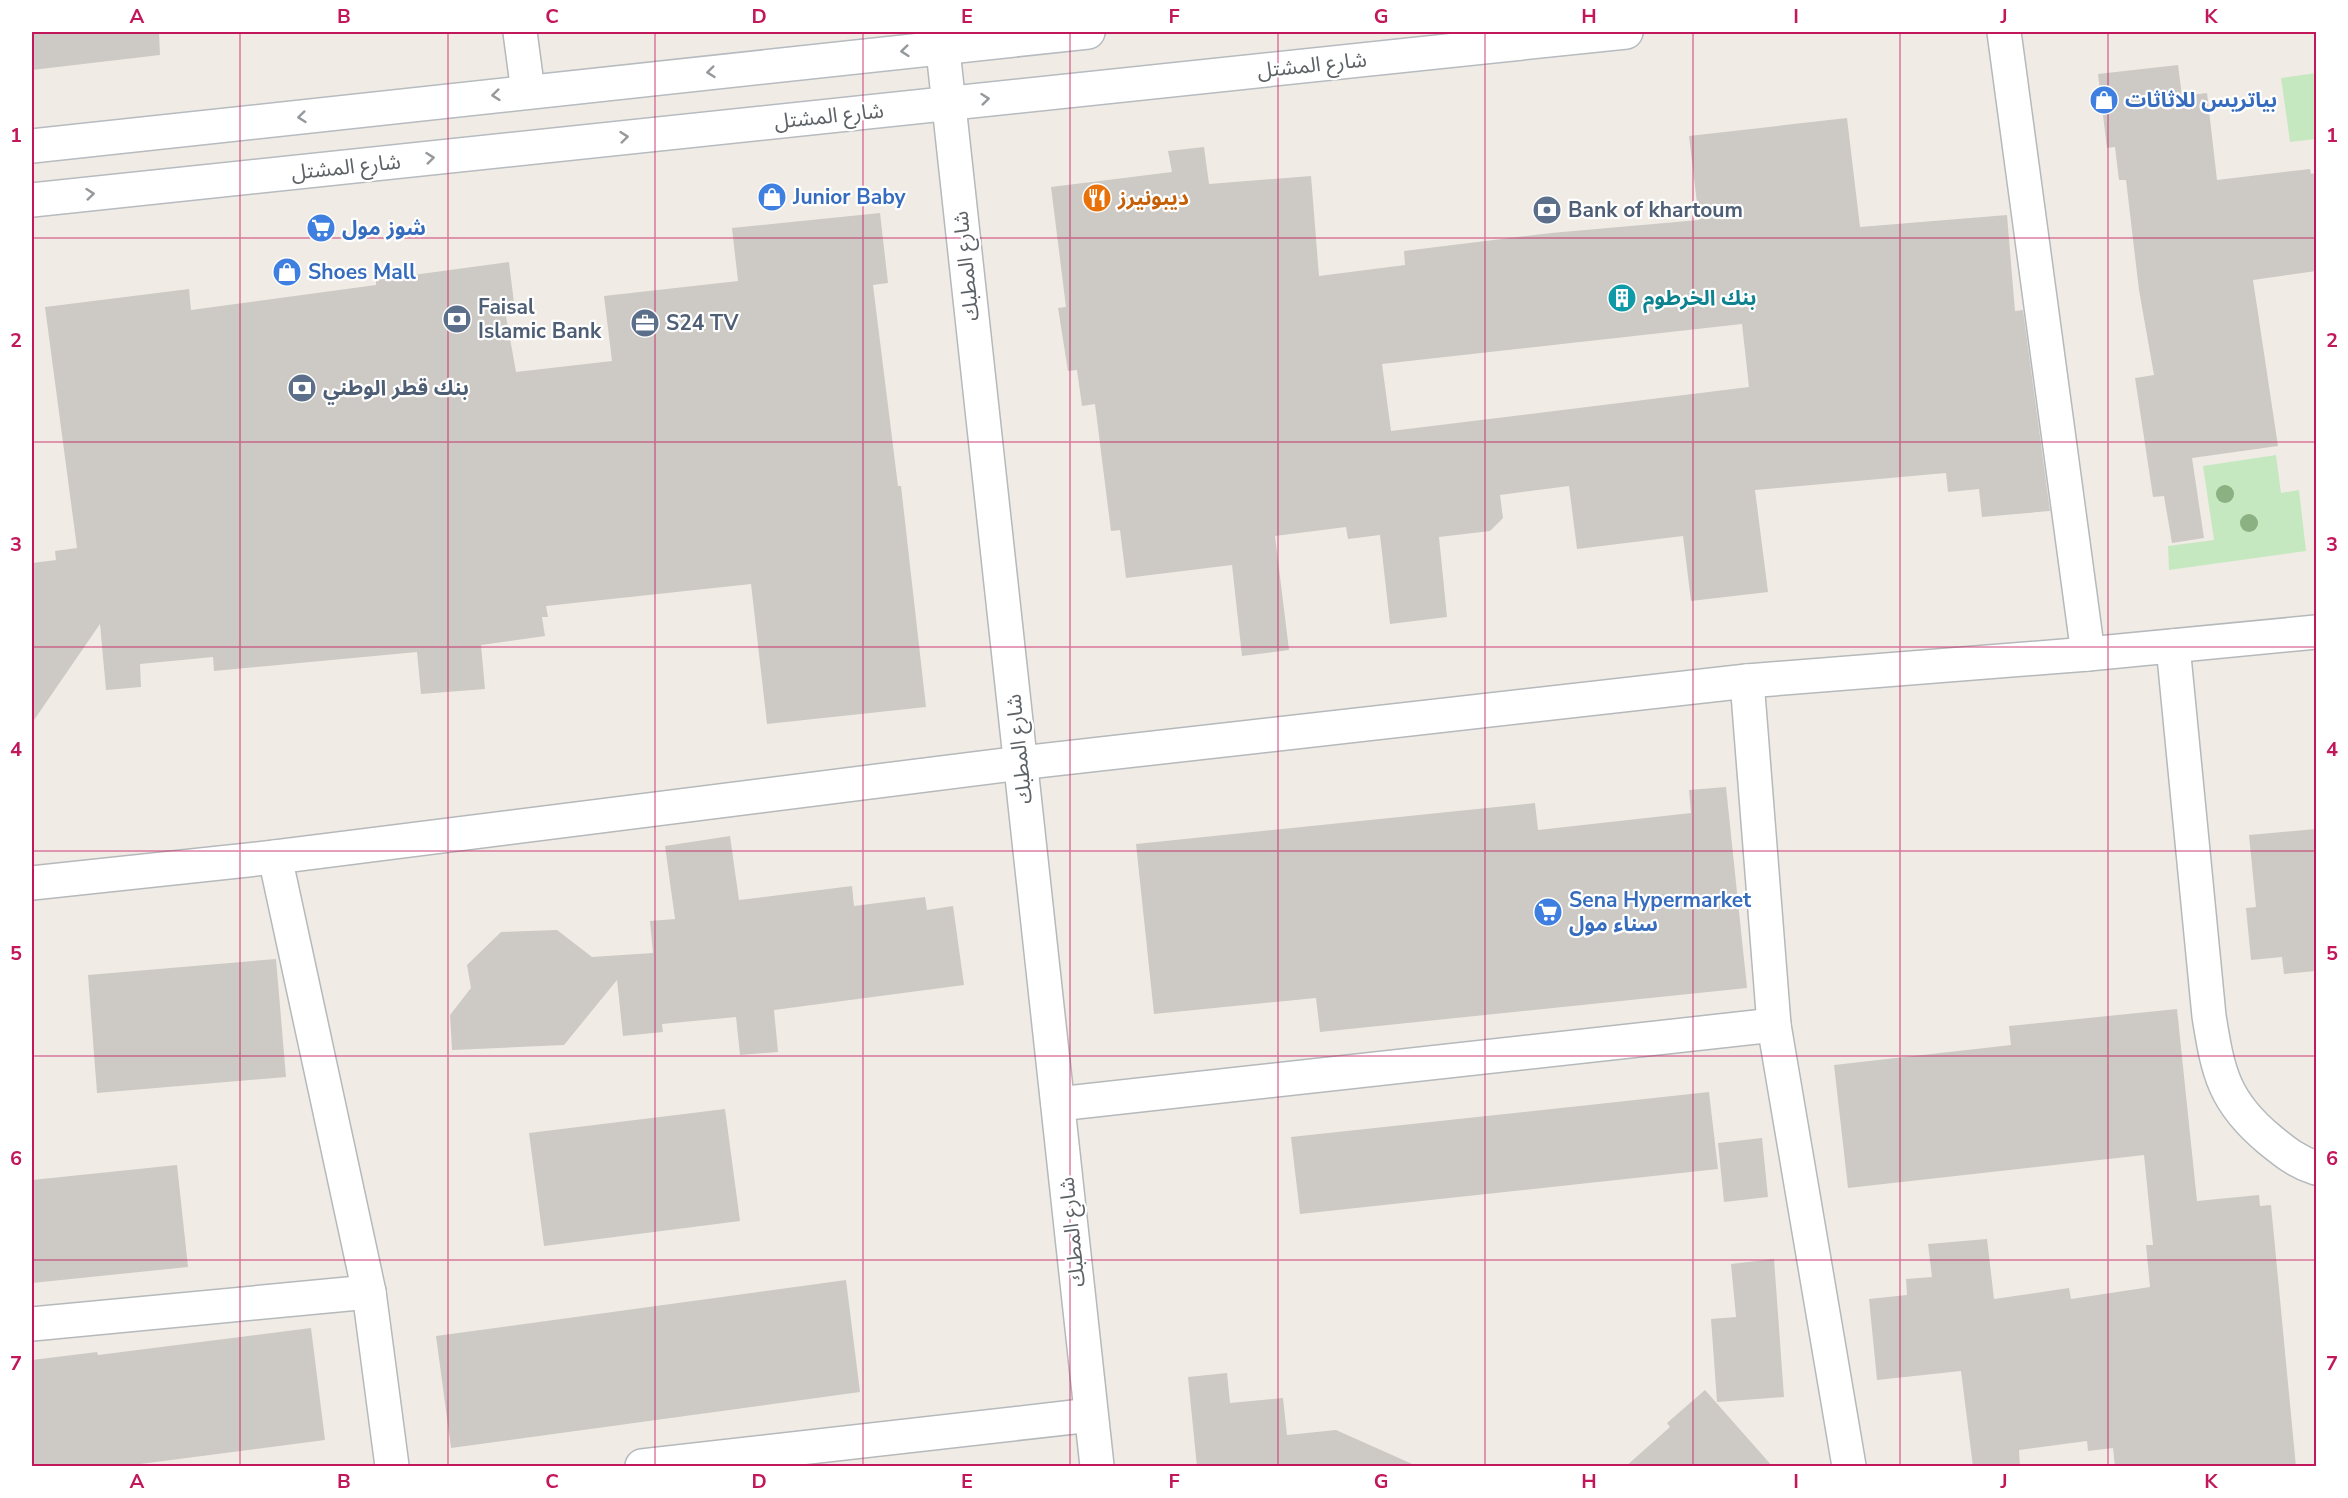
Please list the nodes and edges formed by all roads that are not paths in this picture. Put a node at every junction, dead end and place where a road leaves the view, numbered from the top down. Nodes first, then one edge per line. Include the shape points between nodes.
1 (520, 32) edge
2 (1088, 32) edge
3 (1626, 32) edge
4 (2004, 32) edge
5 (942, 39) edge
6 (528, 92) junction
7 (948, 103) junction
8 (32, 146) edge
9 (32, 200) edge
10 (2316, 632) edge
11 (2173, 646) junction
12 (2088, 654) junction
13 (1747, 681) junction
14 (1020, 763) junction
15 (275, 857) junction
16 (32, 883) edge
17 (1774, 1025) junction
18 (1058, 1104) junction
19 (2316, 1168) edge
20 (369, 1292) junction
21 (32, 1324) edge
22 (1091, 1415) junction
23 (392, 1467) edge
24 (642, 1467) edge
25 (1096, 1467) edge
26 (1849, 1467) edge

1 - 6 street
2 - 5 street
7 -> 3 street, شارع المشتل
4 - 12 street
5 -> 6 street
5 - 7 street, شارع المطبك
6 -> 8 street
9 -> 7 street, شارع المشتل
7 - 14 street, شارع المطبك
10 - 11 street
11 - 12 street
11 - 19 street via 2216,1060 2241,1113 2296,1161
12 - 13 street
13 - 14 street
13 - 17 street
14 - 15 street
14 - 18 street, شارع المطبك
15 - 16 street
15 - 20 street
17 - 18 street
17 - 26 street
18 - 22 street, شارع المطبك
20 - 21 street
20 - 23 street
22 - 24 street
22 - 25 street, شارع المطبك

